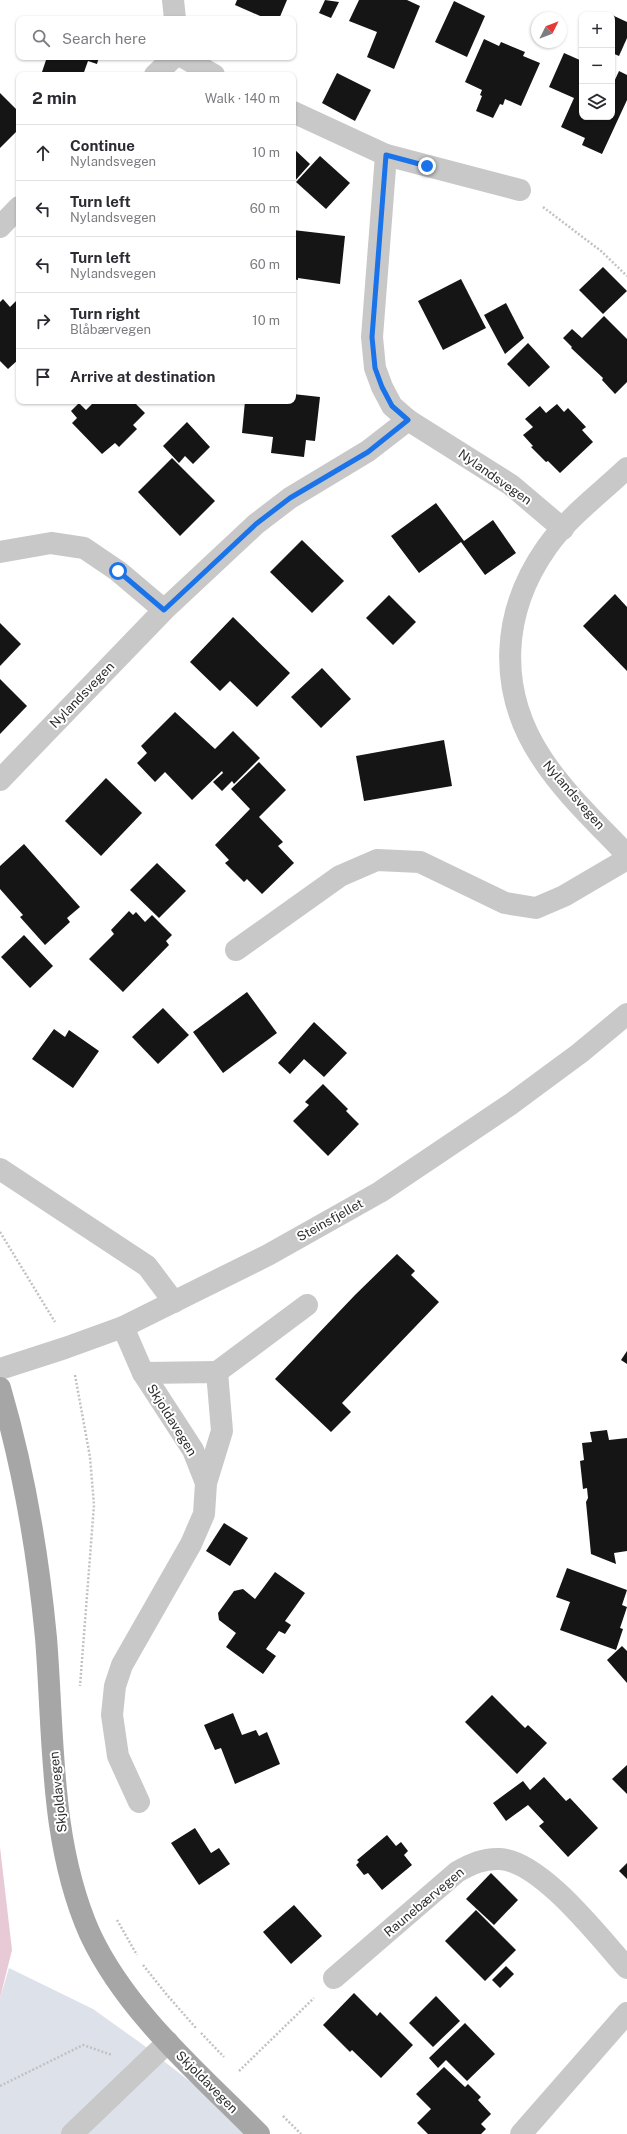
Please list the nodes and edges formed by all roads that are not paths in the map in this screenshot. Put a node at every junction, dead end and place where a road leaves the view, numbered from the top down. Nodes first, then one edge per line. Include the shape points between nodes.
1 (173, 0) edge
2 (175, 16) edge
3 (171, 60) edge
4 (188, 60) edge
5 (158, 72) edge
6 (209, 72) edge
7 (296, 113) edge
8 (386, 155) junction
9 (520, 190) road end
10 (16, 210) edge
11 (0, 227) edge
12 (408, 420) junction
13 (627, 468) edge
14 (563, 529) junction
15 (0, 552) edge
16 (164, 610) junction
17 (0, 780) edge
18 (627, 855) edge
19 (627, 859) edge
20 (236, 950) dead end
21 (627, 1014) edge
22 (0, 1169) edge
23 (174, 1302) junction
24 (307, 1305) dead end
25 (123, 1327) junction
26 (0, 1369) edge
27 (217, 1372) junction
28 (143, 1373) junction
29 (0, 1388) edge
30 (206, 1483) junction
31 (139, 1802) dead end
32 (627, 1968) edge
33 (334, 1978) road end
34 (627, 2013) edge
35 (168, 2042) junction
36 (72, 2134) edge
37 (259, 2134) edge
38 (521, 2134) edge

1 - 2 street
3 - 5 street
4 - 6 street
7 - 8 street
8 - 9 street
8 - 12 street, Nylandsvegen via 372,337 375,368 382,387 392,406
10 - 11 street
12 - 14 street, Nylandsvegen via 511,485
12 - 16 street, Nylandsvegen via 368,452 290,498 256,524
13 - 14 street
14 - 18 street, Nylandsvegen via 547,547 528,580 515,614 510,649 511,683 522,720 541,757 573,797
15 - 16 street via 51,543 84,548 118,571
16 - 17 street, Nylandsvegen
19 - 20 street via 564,896 536,908 505,903 420,862 377,860 340,876
21 - 23 street, Steinsfjellet via 511,1104 380,1192 268,1255
22 - 23 street via 147,1266
23 - 25 street, Steinsfjellet
24 - 27 street
25 - 26 street, Steinsfjellet
25 - 28 street, Skjoldavegen
27 - 28 street
27 - 30 street via 222,1431
28 - 30 street, Skjoldavegen via 193,1450
29 - 35 main road, Skjoldavegen via 16,1442 32,1524 46,1638 64,1849 90,1933 112,1973 137,2007
30 - 31 street, Skjoldavegen via 204,1514 191,1544 122,1665 115,1686 112,1715 118,1756
32 - 33 street, Raunebærvegen via 551,1884 526,1866 501,1859 477,1861 457,1872
34 - 38 street
35 - 36 street
35 - 37 main road, Skjoldavegen

